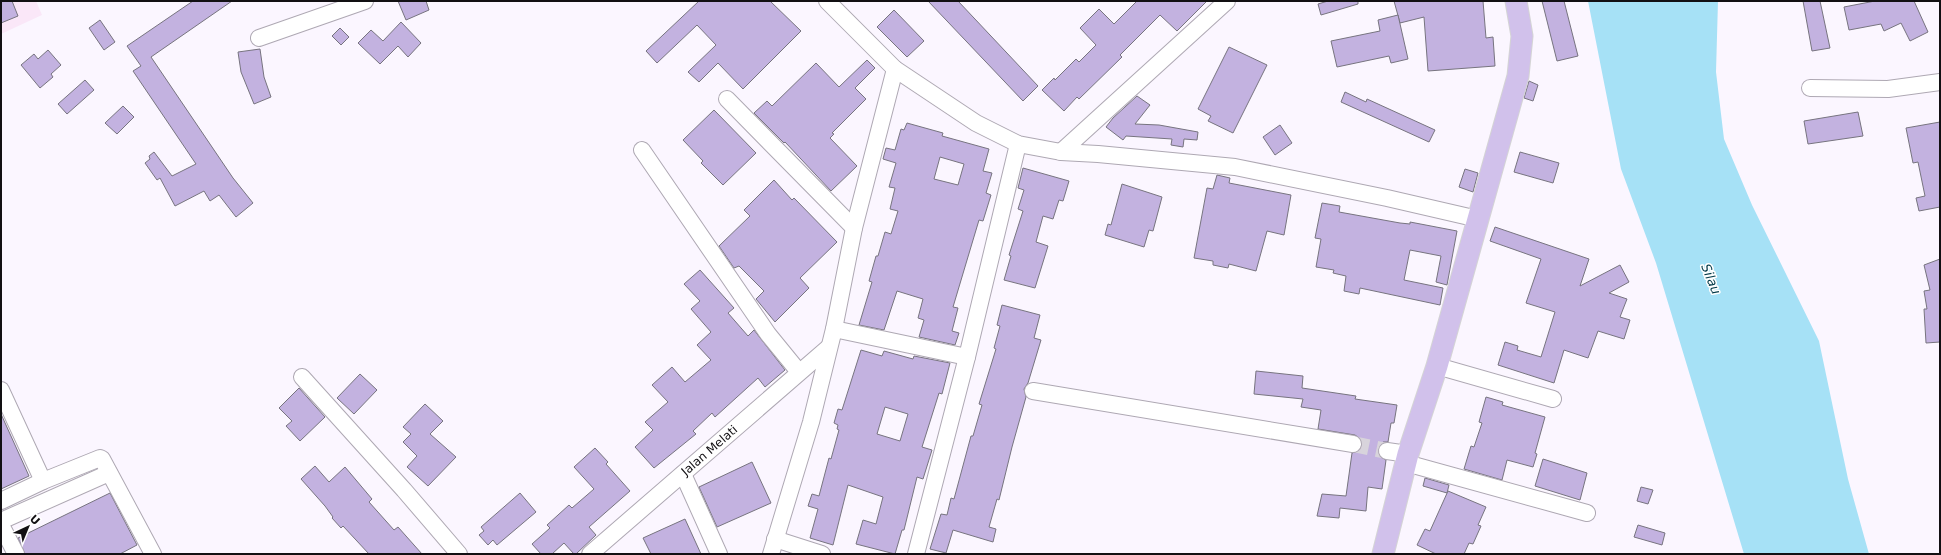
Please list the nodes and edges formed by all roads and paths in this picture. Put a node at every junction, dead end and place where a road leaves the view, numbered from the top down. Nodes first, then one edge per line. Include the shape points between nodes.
1 (365, 1) edge
2 (827, 1) edge
3 (1227, 1) edge
4 (1516, 1) edge
5 (259, 38) dead end
6 (896, 70) junction
7 (1940, 82) edge
8 (1810, 88) dead end
9 (727, 99) dead end
10 (1018, 144) junction
11 (642, 150) dead end
12 (1061, 152) junction
13 (1478, 219) junction
14 (854, 228) junction
15 (834, 329) junction
16 (829, 347) junction
17 (967, 357) junction
18 (1436, 366) junction
19 (799, 372) junction
20 (302, 377) dead end
21 (1033, 391) dead end
22 (3, 397) edge
23 (1553, 399) dead end
24 (1353, 444) tunnel mouth
25 (1387, 451) tunnel mouth
26 (1407, 458) junction
27 (109, 473) junction
28 (683, 474) junction
29 (43, 481) junction
30 (1, 501) edge
31 (1587, 513) dead end
32 (1, 521) edge
33 (1, 524) edge
34 (773, 546) edge
35 (16, 554) edge
36 (153, 554) edge
37 (459, 554) edge
38 (590, 554) edge
39 (719, 554) edge
40 (822, 554) edge
41 (916, 554) edge
42 (1383, 554) edge

1 - 5 street
2 - 6 street
3 - 12 street
4 - 13 main road via 1522,36 1518,76
6 - 10 street via 976,123
6 - 14 street
7 - 8 street via 1888,89
9 - 14 street
10 - 12 street
10 - 17 street
11 - 19 street via 768,334
12 - 13 street via 1235,167
13 - 18 main road
14 - 15 street
15 - 16 street
15 - 17 street
16 - 19 street, Jalan Melati
16 - 34 street via 812,422
17 - 41 street
18 - 23 street
18 - 26 main road
19 - 28 street, Jalan Melati
20 - 37 street
21 - 24 street
22 - 29 street
25 - 26 street
26 - 31 street
26 - 42 main road
27 - 29 street via 100,458
27 - 32 street
27 - 36 street
28 - 38 street, Jalan Melati
28 - 39 street
29 - 30 street
33 - 35 street
34 - 40 street

